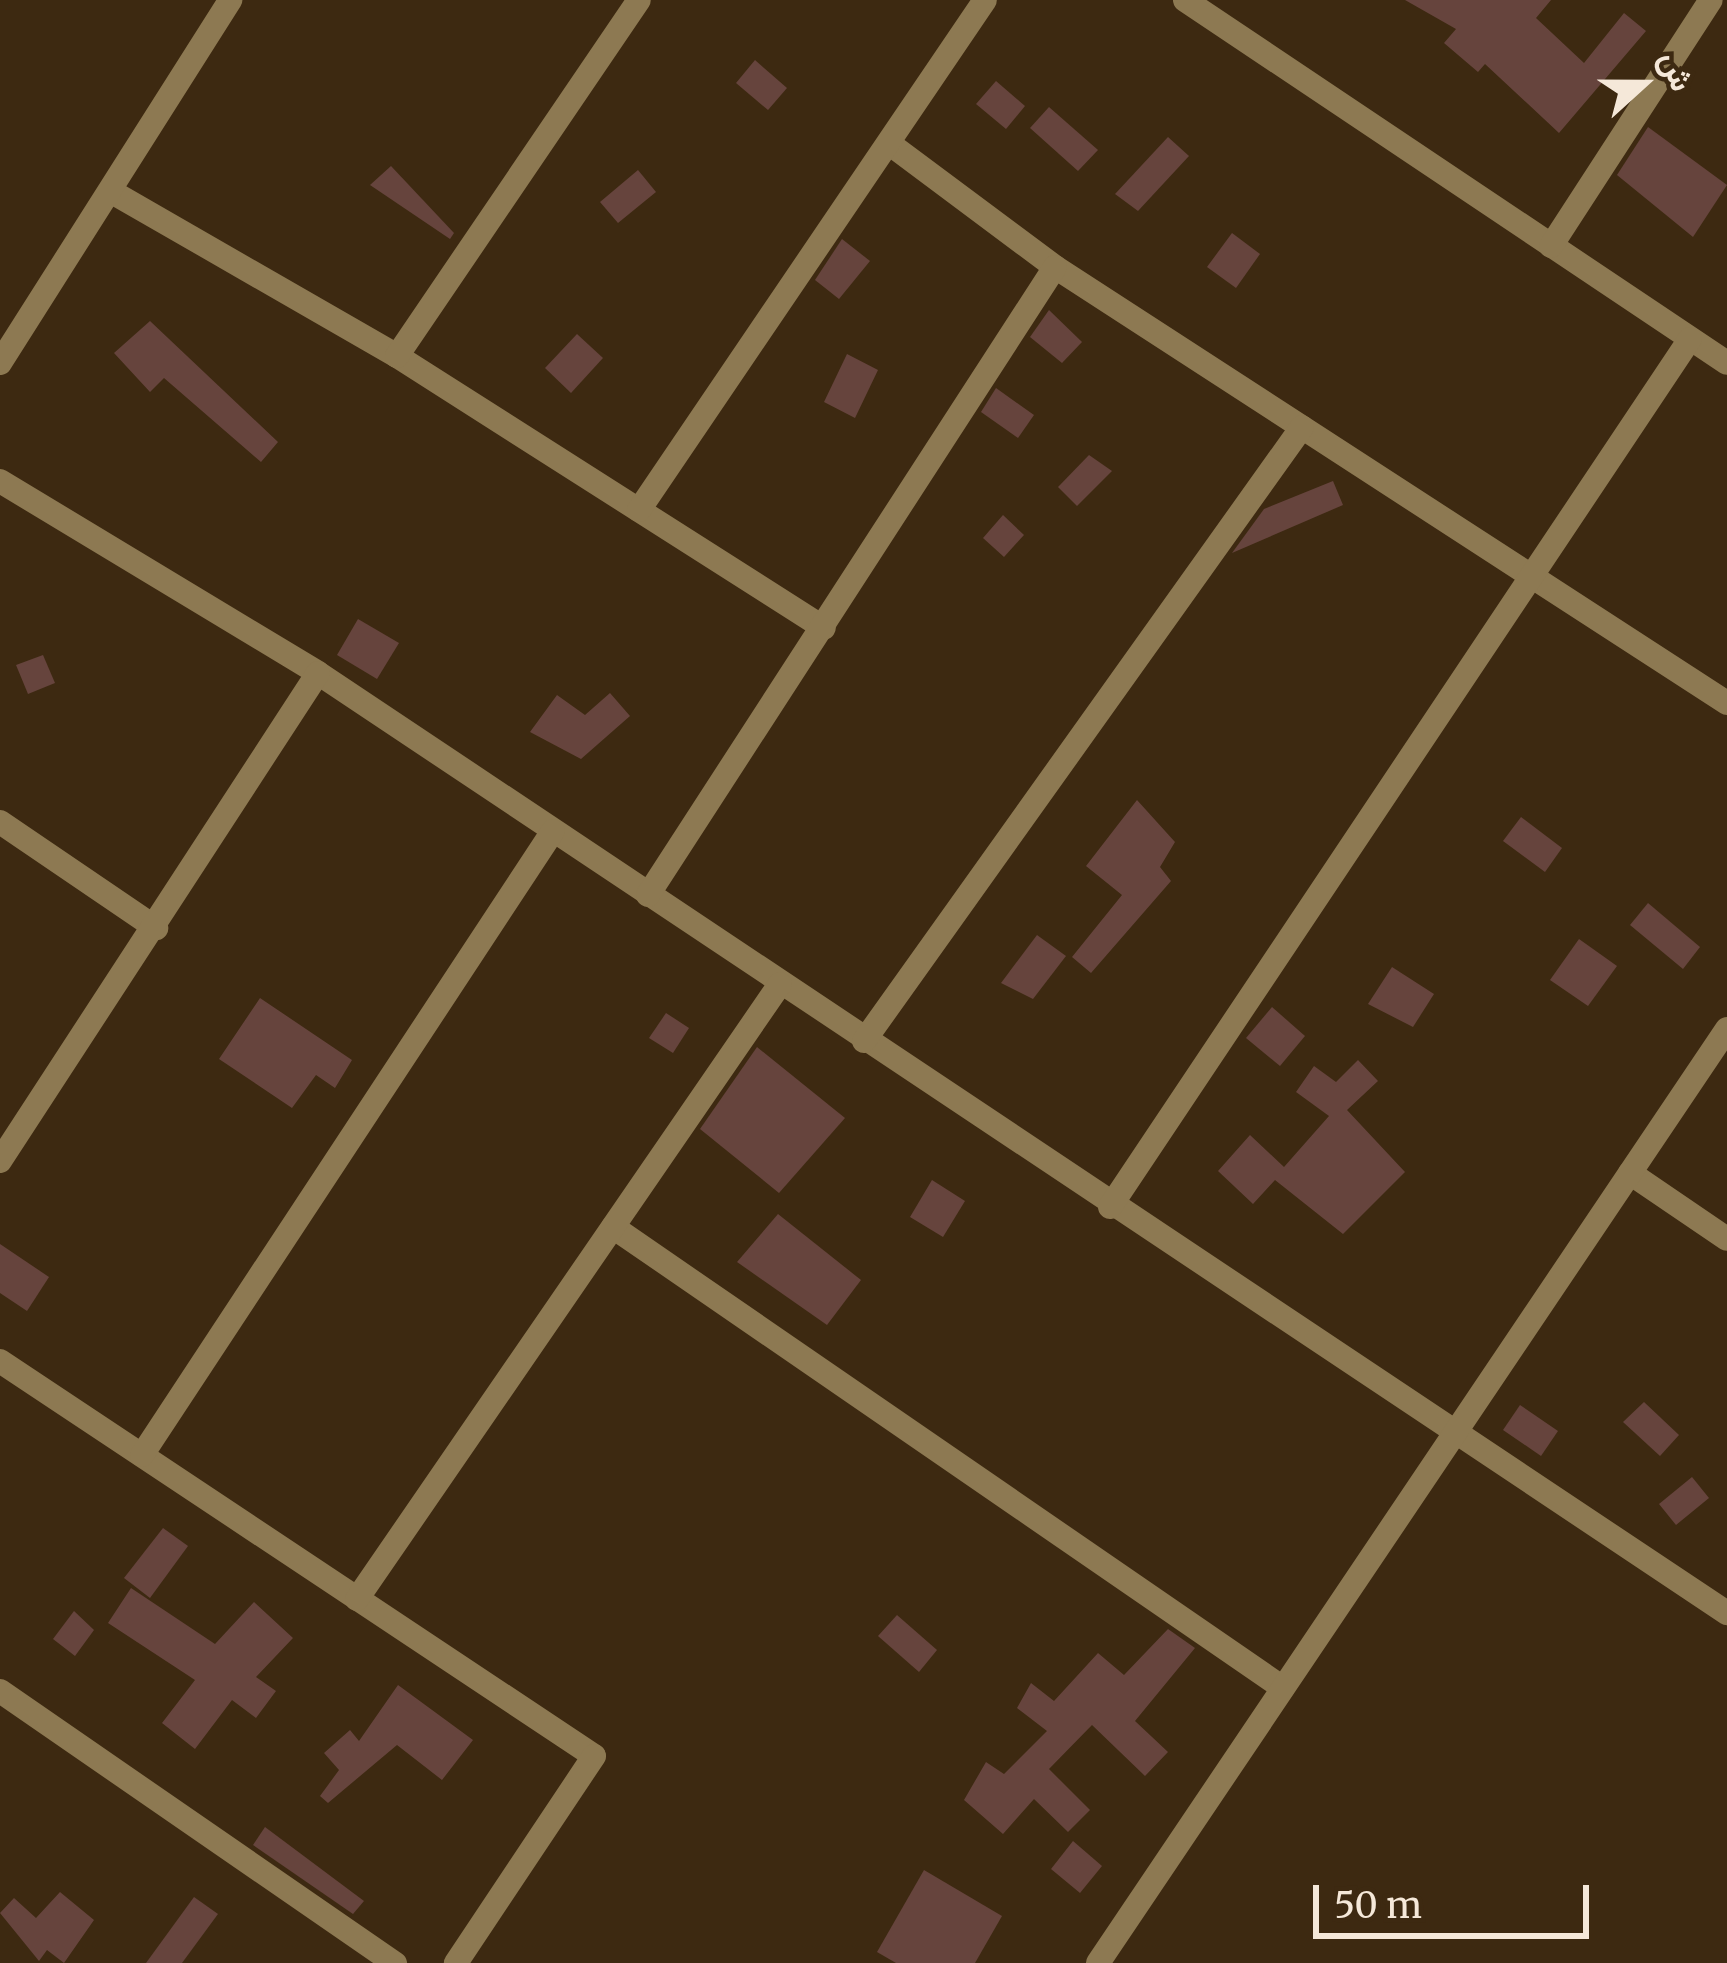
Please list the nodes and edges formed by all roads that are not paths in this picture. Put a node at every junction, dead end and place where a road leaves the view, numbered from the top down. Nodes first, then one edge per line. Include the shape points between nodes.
1 (230, 0) edge
2 (639, 0) edge
3 (985, 0) edge
4 (1184, 0) edge
5 (1711, 0) edge
6 (890, 144) junction
7 (112, 192) junction
8 (1552, 246) junction
9 (1055, 267) junction
10 (1690, 339) junction
11 (398, 356) junction
12 (0, 363) edge
13 (1727, 363) edge
14 (1302, 427) junction
15 (0, 481) edge
16 (639, 510) junction
17 (1526, 571) junction
18 (824, 628) junction
19 (318, 673) junction
20 (1727, 703) edge
21 (0, 822) edge
22 (553, 831) junction
23 (648, 895) junction
24 (156, 928) junction
25 (780, 984) junction
26 (1727, 1029) edge
27 (864, 1041) junction
28 (0, 1162) edge
29 (1630, 1173) junction
30 (1110, 1207) junction
31 (614, 1227) junction
32 (1727, 1239) edge
33 (0, 1360) edge
34 (1452, 1437) junction
35 (142, 1455) junction
36 (356, 1599) junction
37 (1727, 1613) edge
38 (1283, 1688) junction
39 (0, 1691) edge
40 (395, 1963) edge
41 (456, 1963) edge
42 (1098, 1963) edge

1 - 7 street
2 - 11 street
3 - 6 street
4 - 8 street
5 - 8 street
6 - 9 street
6 - 16 street
7 - 11 street
7 - 12 street
8 - 10 street
9 - 14 street
9 - 18 street
10 - 13 street
10 - 17 street
11 - 16 street
14 - 17 street
14 - 27 street
15 - 19 street
16 - 18 street
17 - 20 street
17 - 30 street
18 - 23 street
19 - 22 street
19 - 24 street
21 - 24 street
22 - 23 street
22 - 35 street
23 - 25 street
24 - 28 street
25 - 27 street
25 - 31 street
26 - 29 street
27 - 30 street
29 - 32 street
29 - 34 street
30 - 34 street
31 - 36 street
31 - 38 street
33 - 35 street
34 - 37 street
34 - 38 street
35 - 36 street
36 - 41 street via 594,1756
38 - 42 street
39 - 40 street

